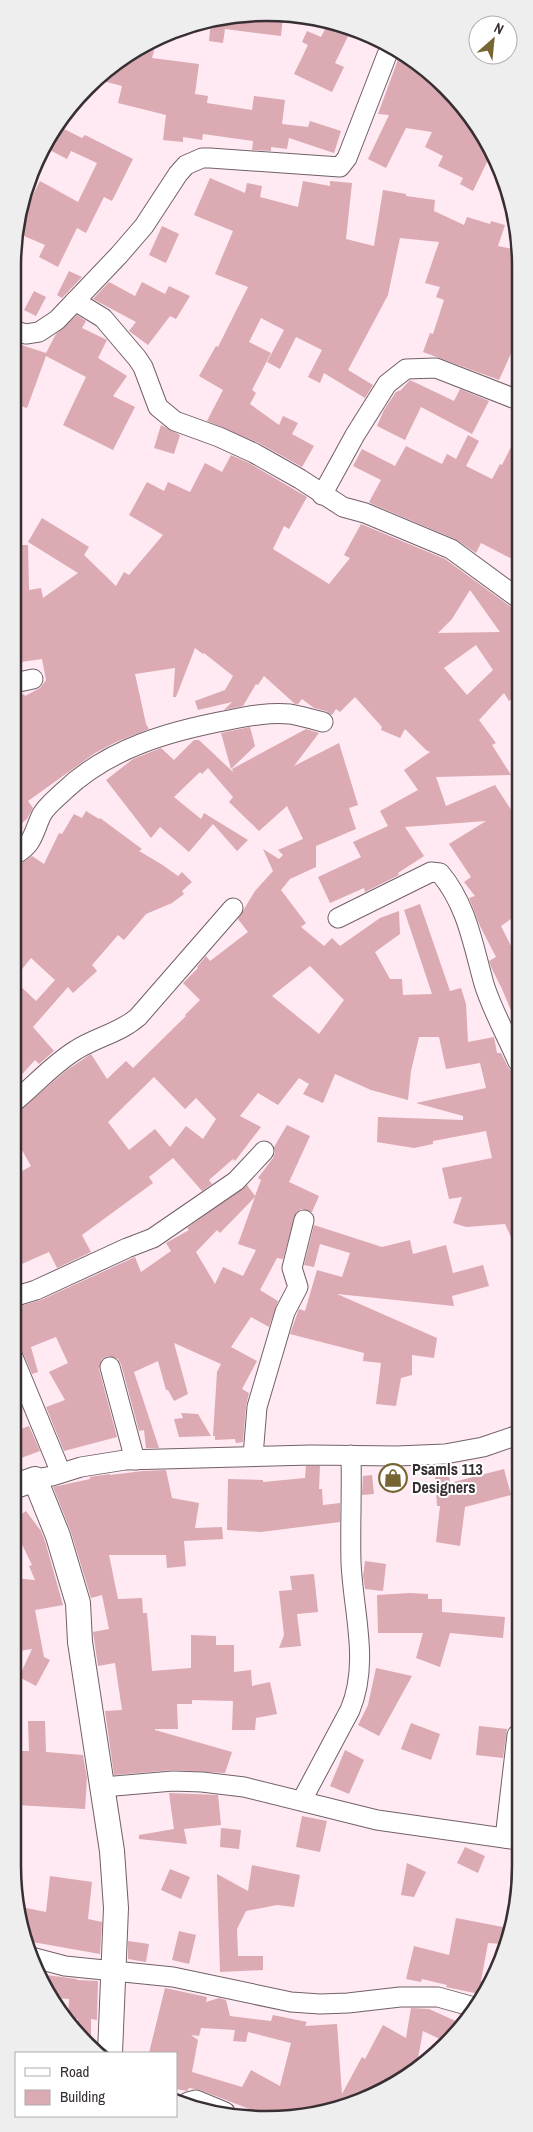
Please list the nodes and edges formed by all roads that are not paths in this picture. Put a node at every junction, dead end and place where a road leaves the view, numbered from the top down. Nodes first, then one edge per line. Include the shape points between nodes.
1 (388, 53) edge
2 (75, 301) junction
3 (21, 333) edge
4 (512, 398) edge
5 (322, 495) junction
6 (512, 594) edge
7 (33, 679) dead end
8 (21, 682) edge
9 (323, 722) dead end
10 (21, 852) edge
11 (233, 908) dead end
12 (338, 918) dead end
13 (512, 1048) edge
14 (21, 1096) edge
15 (264, 1151) dead end
16 (304, 1220) dead end
17 (21, 1295) edge
18 (110, 1367) dead end
19 (21, 1376) edge
20 (512, 1437) edge
21 (351, 1455) junction
22 (253, 1456) junction
23 (135, 1460) junction
24 (61, 1473) junction
25 (35, 1479) junction
26 (21, 1485) edge
27 (103, 1787) junction
28 (302, 1800) junction
29 (512, 1839) edge
30 (40, 1959) edge
31 (114, 1971) junction
32 (468, 2005) edge
33 (110, 2052) edge

1 - 2 street via 344,164 334,168 210,158 195,160 178,174 144,226 119,256
2 - 3 street via 57,320 39,332
2 - 5 street via 103,318 136,358 146,373 154,400 164,414 254,453
4 - 5 street via 436,368 406,369 387,384
5 - 6 street via 343,507 451,549
7 - 8 street
9 - 10 street via 290,714 262,714 191,727 147,741 101,763 75,781 41,814 36,832
11 - 14 street via 138,1017 71,1053
12 - 13 street via 431,872 440,873 458,899 485,986
15 - 17 street via 236,1181 153,1238
16 - 22 street via 292,1268 298,1287 286,1312 257,1407
18 - 23 street
19 - 24 street
20 - 21 street via 445,1454
21 - 22 street
21 - 28 street via 351,1563 360,1675 350,1710
22 - 23 street
23 - 24 street via 103,1463
24 - 25 street
25 - 26 street
25 - 27 street via 58,1536 78,1603 80,1642
27 - 28 street via 202,1782 244,1787
27 - 31 street via 115,1876
28 - 29 street via 361,1817
30 - 31 street via 65,1966
31 - 32 street via 173,1977 291,2002 320,2004 438,1997
31 - 33 street

